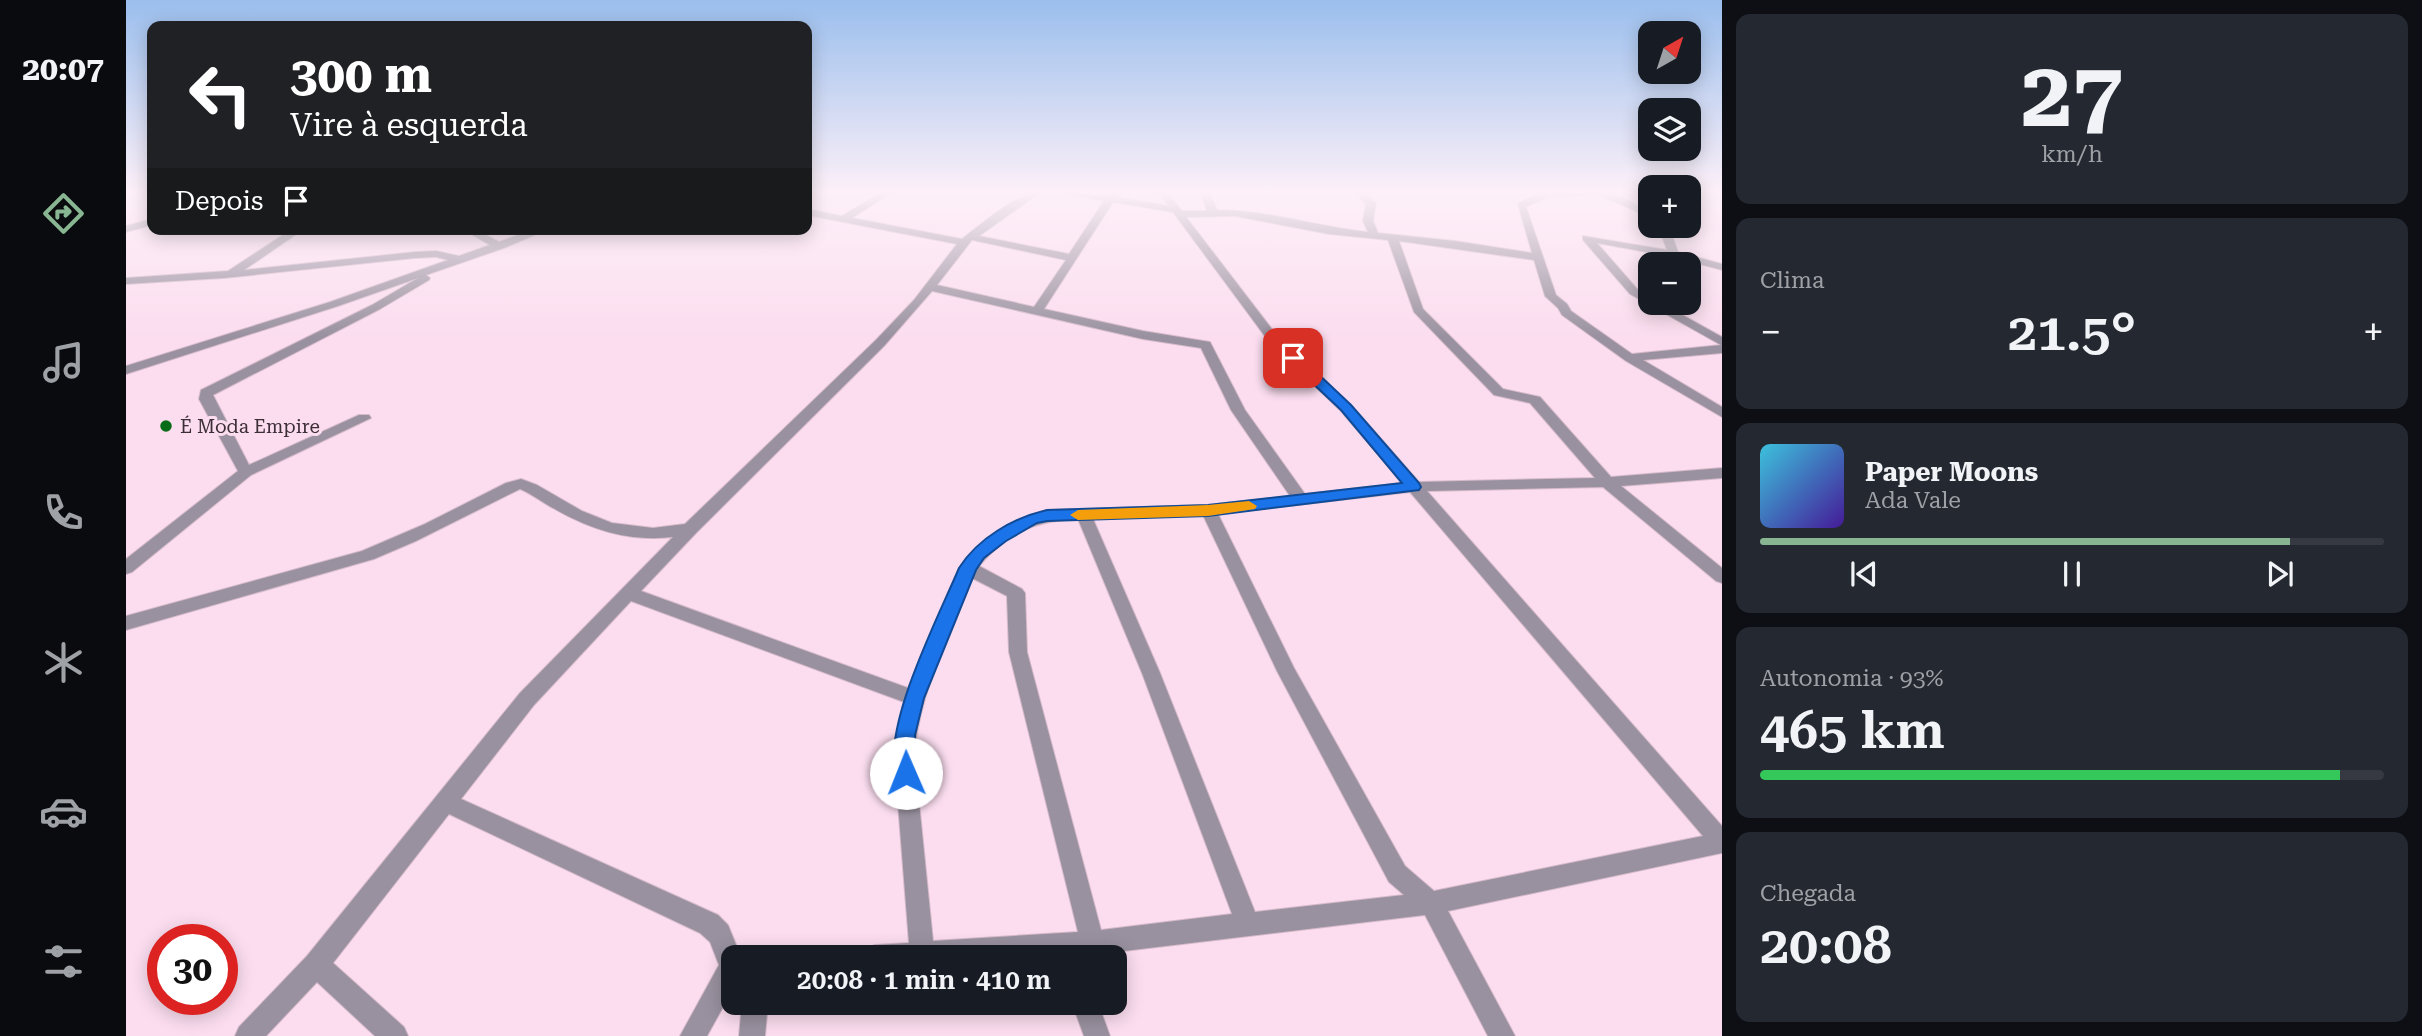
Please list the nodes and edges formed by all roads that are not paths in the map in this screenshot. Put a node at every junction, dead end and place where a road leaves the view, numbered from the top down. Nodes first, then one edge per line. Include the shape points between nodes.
1 (282, 240) edge
2 (489, 240) edge
3 (515, 240) edge
4 (967, 240) edge
5 (975, 240) edge
6 (1084, 240) edge
7 (1199, 240) edge
8 (1394, 240) edge
9 (1422, 240) edge
10 (1531, 240) edge
11 (1589, 240) edge
12 (1600, 240) edge
13 (500, 246) junction
14 (1663, 252) edge
15 (1536, 257) junction
16 (1072, 258) junction
17 (462, 260) junction
18 (1701, 262) edge
19 (442, 266) junction
20 (1722, 268) edge
21 (232, 273) junction
22 (126, 281) edge
23 (930, 286) junction
24 (1638, 294) edge
25 (1037, 312) junction
26 (1675, 315) edge
27 (1722, 342) edge
28 (1722, 349) edge
29 (1630, 358) junction
30 (126, 370) edge
31 (1722, 413) edge
32 (364, 418) dead end
33 (246, 472) junction
34 (1722, 472) edge
35 (1607, 482) junction
36 (1413, 487) junction
37 (1301, 500) junction
38 (1208, 510) junction
39 (1084, 515) junction
40 (690, 529) junction
41 (126, 568) edge
42 (968, 568) junction
43 (1722, 577) edge
44 (628, 593) junction
45 (126, 624) edge
46 (914, 698) junction
47 (445, 802) junction
48 (1722, 843) edge
49 (1431, 903) junction
50 (1248, 924) junction
51 (1092, 941) junction
52 (724, 945) edge
53 (921, 945) edge
54 (1083, 945) edge
55 (316, 965) junction
56 (721, 986) edge
57 (754, 1015) edge
58 (1089, 1015) edge
59 (248, 1036) edge
60 (395, 1036) edge
61 (692, 1036) edge
62 (752, 1036) edge
63 (1097, 1036) edge
64 (1502, 1036) edge

1 - 21 street
2 - 13 street
3 - 13 street
4 - 23 street
5 - 16 street
6 - 16 street
7 - 36 street via 1274,340 1346,408
8 - 35 street via 1418,310 1499,392 1535,400
9 - 15 street
10 - 15 street
11 - 24 street
12 - 14 street
13 - 17 street
15 - 29 street via 1551,296 1566,313
16 - 25 street
17 - 19 street
17 - 21 street via 415,255
18 - 20 street
19 - 30 street
19 - 33 street via 386,301 206,393
21 - 22 street
23 - 25 street
23 - 40 street via 880,343
25 - 37 street via 1206,345 1238,410
26 - 27 street
28 - 29 street
29 - 31 street
32 - 33 street
33 - 41 street
34 - 35 street
35 - 36 street
35 - 43 street
36 - 37 street
36 - 48 street
37 - 38 street
38 - 39 street
38 - 49 street via 1286,671 1397,874
39 - 42 street via 1032,519 1000,537
39 - 50 street
40 - 44 street
40 - 45 street via 625,533 582,517 521,484 379,550
42 - 46 street
42 - 51 street via 1016,593 1018,652
44 - 46 street
44 - 47 street via 527,699
46 - 53 street via 904,753
47 - 52 street via 709,923
47 - 55 street
48 - 49 street
49 - 50 street
49 - 64 street
50 - 51 street
51 - 54 street
55 - 59 street
55 - 60 street
56 - 61 street
57 - 62 street
58 - 63 street

